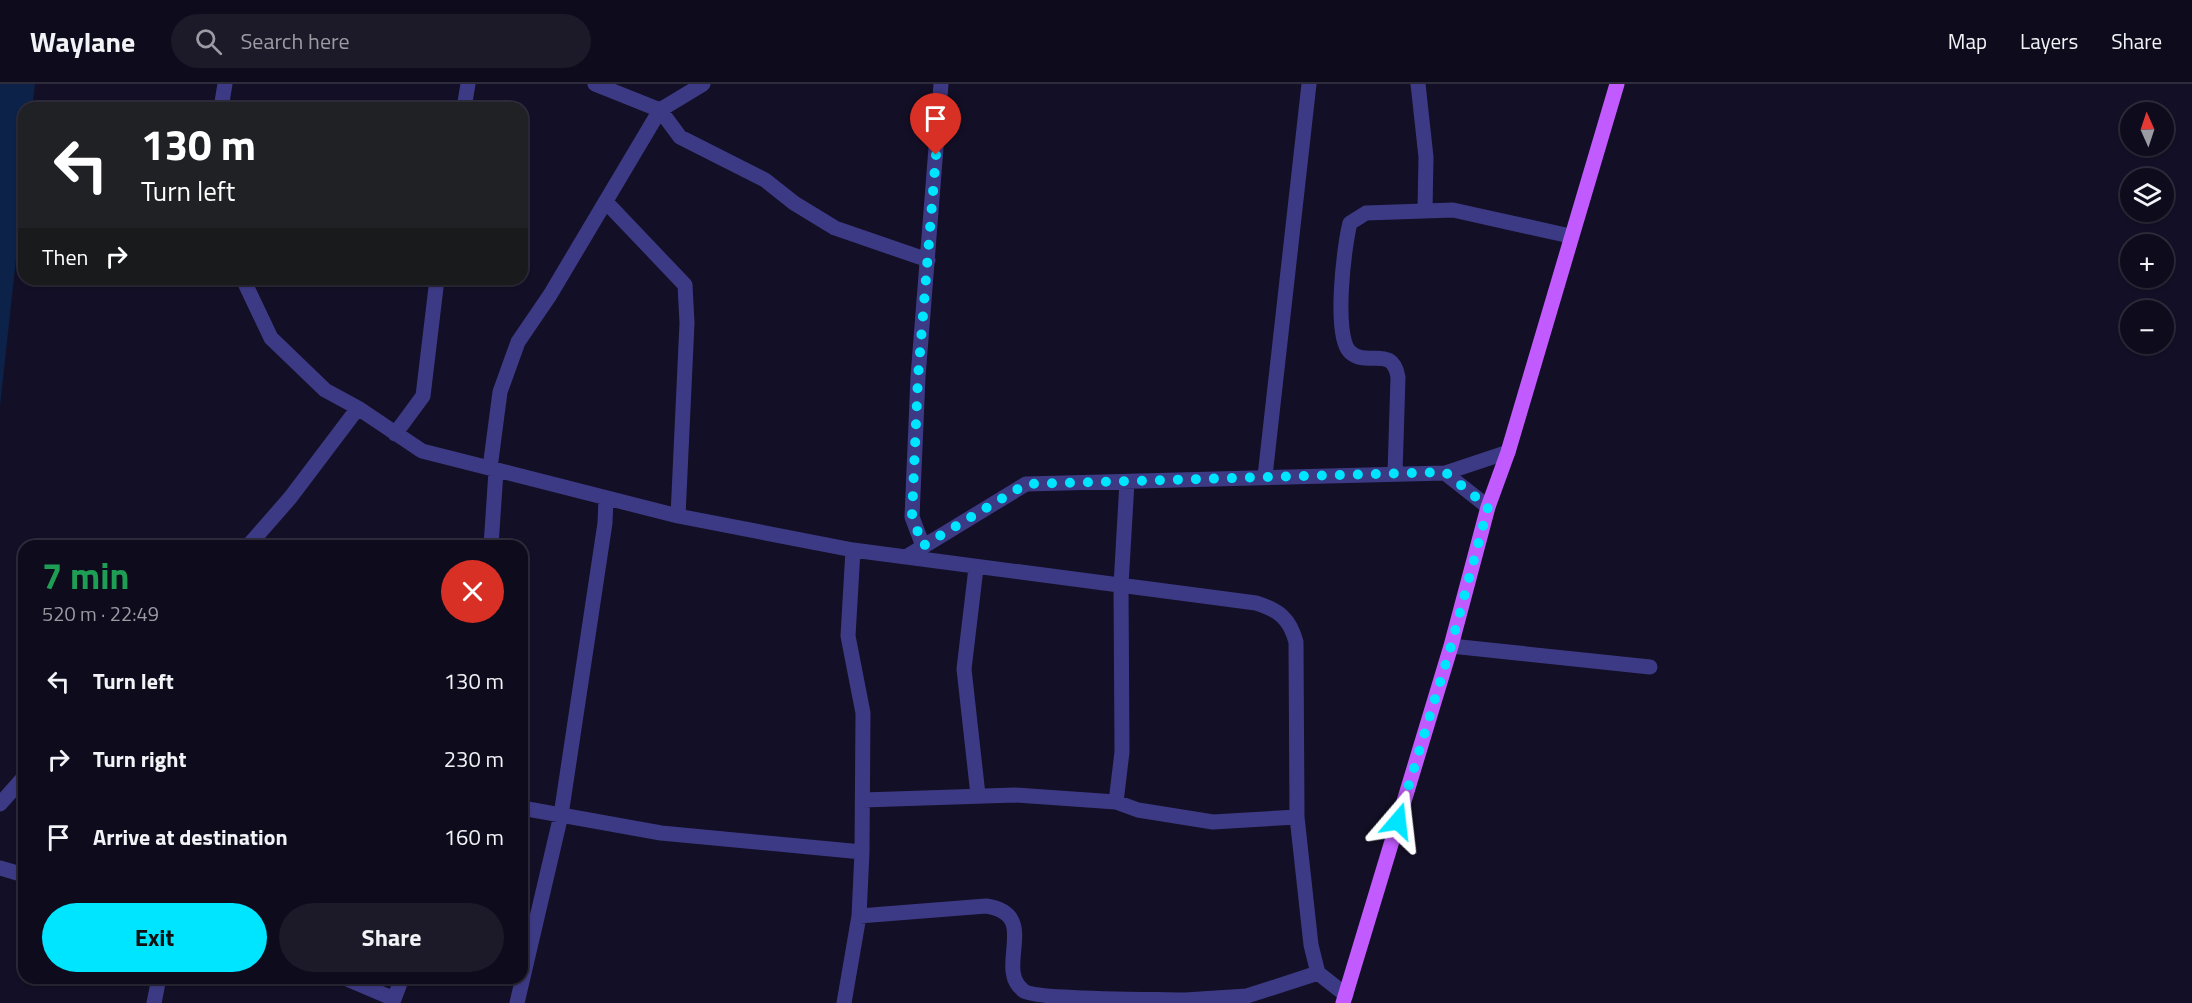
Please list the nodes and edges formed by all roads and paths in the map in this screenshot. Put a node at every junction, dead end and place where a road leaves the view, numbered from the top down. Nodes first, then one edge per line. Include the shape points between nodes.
1 (225, 84) edge
2 (468, 84) edge
3 (595, 84) edge
4 (703, 84) edge
5 (941, 84) edge
6 (1309, 84) edge
7 (1418, 84) edge
8 (1617, 84) edge
9 (621, 89) edge
10 (221, 102) edge
11 (465, 102) edge
12 (660, 110) junction
13 (606, 202) junction
14 (1425, 210) junction
15 (1570, 236) junction
16 (928, 260) junction
17 (246, 285) edge
18 (436, 285) edge
19 (358, 408) junction
20 (395, 434) junction
21 (1508, 452) junction
22 (490, 468) junction
23 (1445, 472) junction
24 (1395, 473) junction
25 (1265, 476) junction
26 (1126, 483) junction
27 (606, 498) junction
28 (1488, 507) junction
29 (678, 516) junction
30 (253, 540) edge
31 (491, 540) edge
32 (923, 546) junction
33 (853, 550) junction
34 (906, 557) junction
35 (976, 568) junction
36 (1121, 585) junction
37 (1451, 646) junction
38 (1650, 667) dead end
39 (18, 784) edge
40 (978, 795) junction
41 (863, 801) junction
42 (1116, 802) junction
43 (0, 804) edge
44 (528, 809) edge
45 (561, 815) junction
46 (1297, 817) junction
47 (862, 852) junction
48 (0, 868) edge
49 (18, 873) edge
50 (859, 916) junction
51 (528, 956) edge
52 (1318, 973) junction
53 (158, 984) edge
54 (359, 984) edge
55 (401, 984) edge
56 (521, 984) edge
57 (1345, 999) edge
58 (399, 1001) edge
59 (1185, 1001) edge
60 (154, 1003) edge
61 (517, 1003) edge
62 (843, 1003) edge

1 - 10 street
2 - 11 street
3 - 9 street
4 - 12 street
5 - 16 street
6 - 25 street
7 - 14 street via 1426,157
8 - 15 main road
9 - 12 street
12 - 13 street
12 - 16 street via 680,137 765,180 835,228
13 - 22 street via 518,342 500,392
13 - 29 street via 685,285 687,323
14 - 15 street via 1471,213
14 - 24 street via 1366,213 1350,223 1347,234 1341,313 1344,341 1357,356 1390,361 1396,366
15 - 21 main road
16 - 32 street via 912,516
17 - 19 street via 271,338 325,390
18 - 20 street via 423,396
19 - 20 street
19 - 30 street
20 - 22 street via 422,452
21 - 23 street
21 - 28 main road
22 - 27 street
22 - 31 street via 496,471
23 - 24 street
23 - 28 street
24 - 25 street
25 - 26 street
26 - 32 street via 1026,484
26 - 36 street
27 - 29 street
27 - 45 street
28 - 37 main road
29 - 33 street
32 - 34 street
33 - 34 street
33 - 41 street via 848,636 863,713
34 - 35 street
35 - 36 street
35 - 40 street via 964,669
36 - 42 street via 1122,752
36 - 46 street via 1256,603 1271,608 1292,627 1296,642
37 - 38 street
37 - 57 main road
39 - 43 street
40 - 41 street
40 - 42 street
41 - 47 street
42 - 46 street via 1200,821
44 - 45 street
45 - 47 street via 661,833
45 - 51 street
46 - 52 street via 1311,945
47 - 50 street
48 - 49 street
50 - 59 street via 1002,908 1013,923 1013,966 1018,985 1026,993
50 - 62 street
52 - 57 street
52 - 59 street via 1247,996
53 - 60 street
54 - 58 street
55 - 58 street
56 - 61 street

